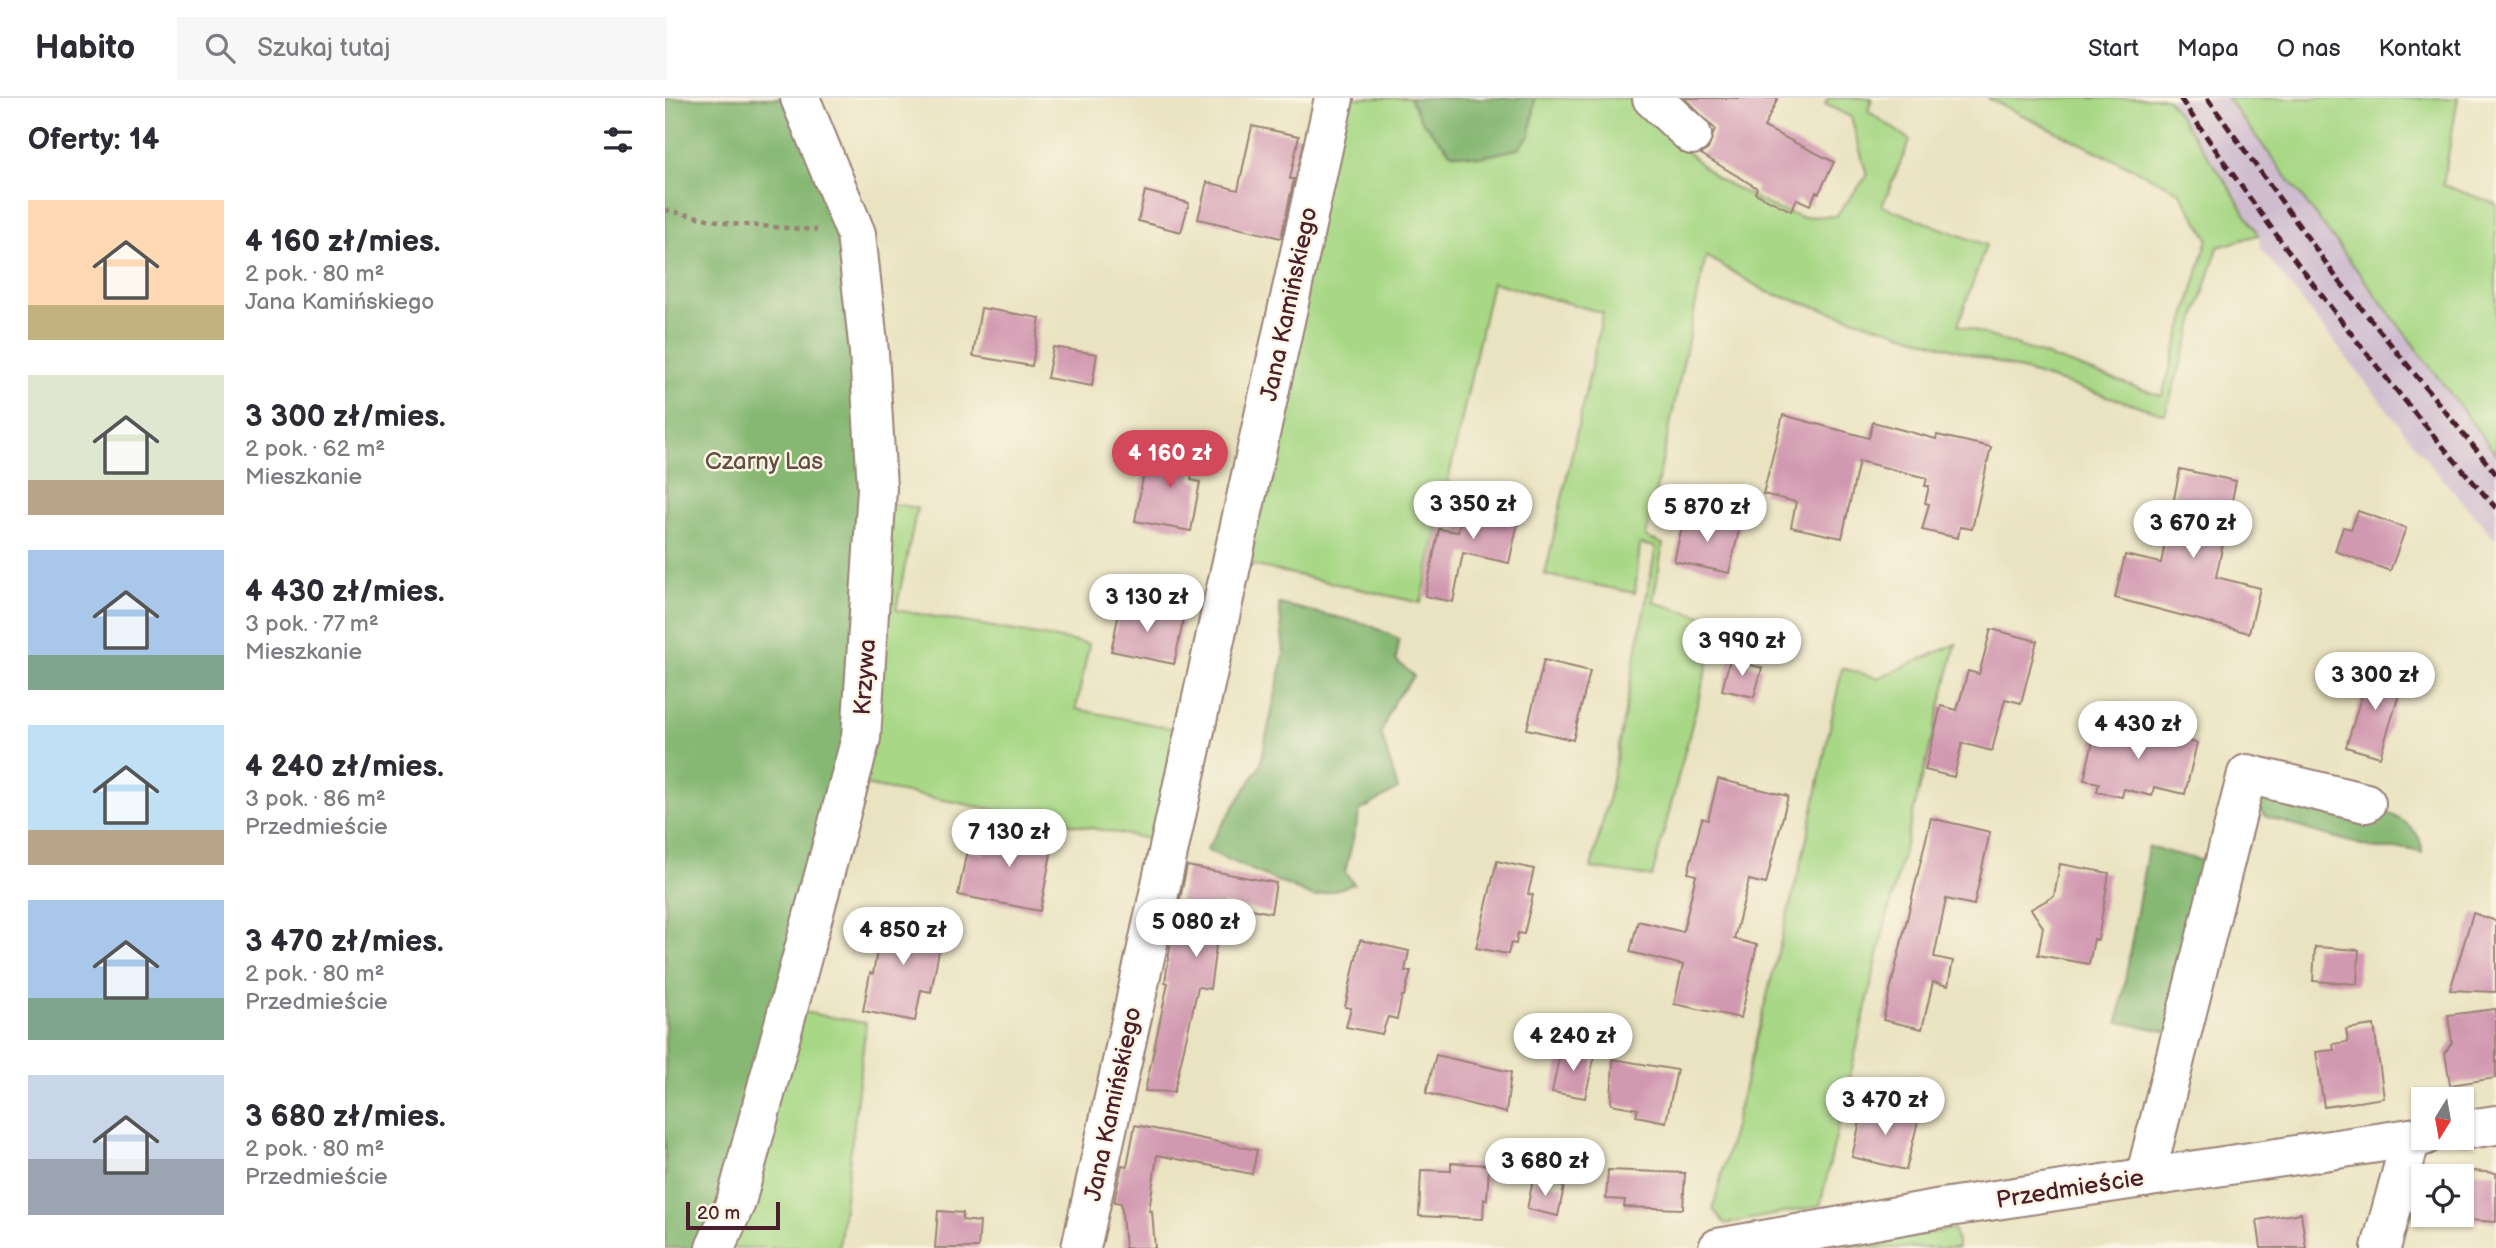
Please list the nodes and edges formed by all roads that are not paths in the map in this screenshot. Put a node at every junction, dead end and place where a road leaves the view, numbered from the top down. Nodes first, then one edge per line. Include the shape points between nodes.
1 (800, 98) edge
2 (1334, 98) edge
3 (1652, 98) edge
4 (1692, 135) dead end
5 (2366, 803) dead end
6 (2496, 1125) edge
7 (2475, 1128) edge
8 (2411, 1138) edge
9 (2413, 1150) edge
10 (2145, 1178) junction
11 (715, 1248) edge
12 (1081, 1248) edge
13 (1718, 1248) edge
14 (2381, 1248) edge

1 - 11 street, Krzywa via 856,233 869,352 877,488 861,738 736,1202
2 - 12 street, Jana Kamińskiego
3 - 4 street
5 - 10 street via 2246,774
6 - 7 street
8 - 10 street, Przedmieście
9 - 14 street
10 - 13 street, Przedmieście

